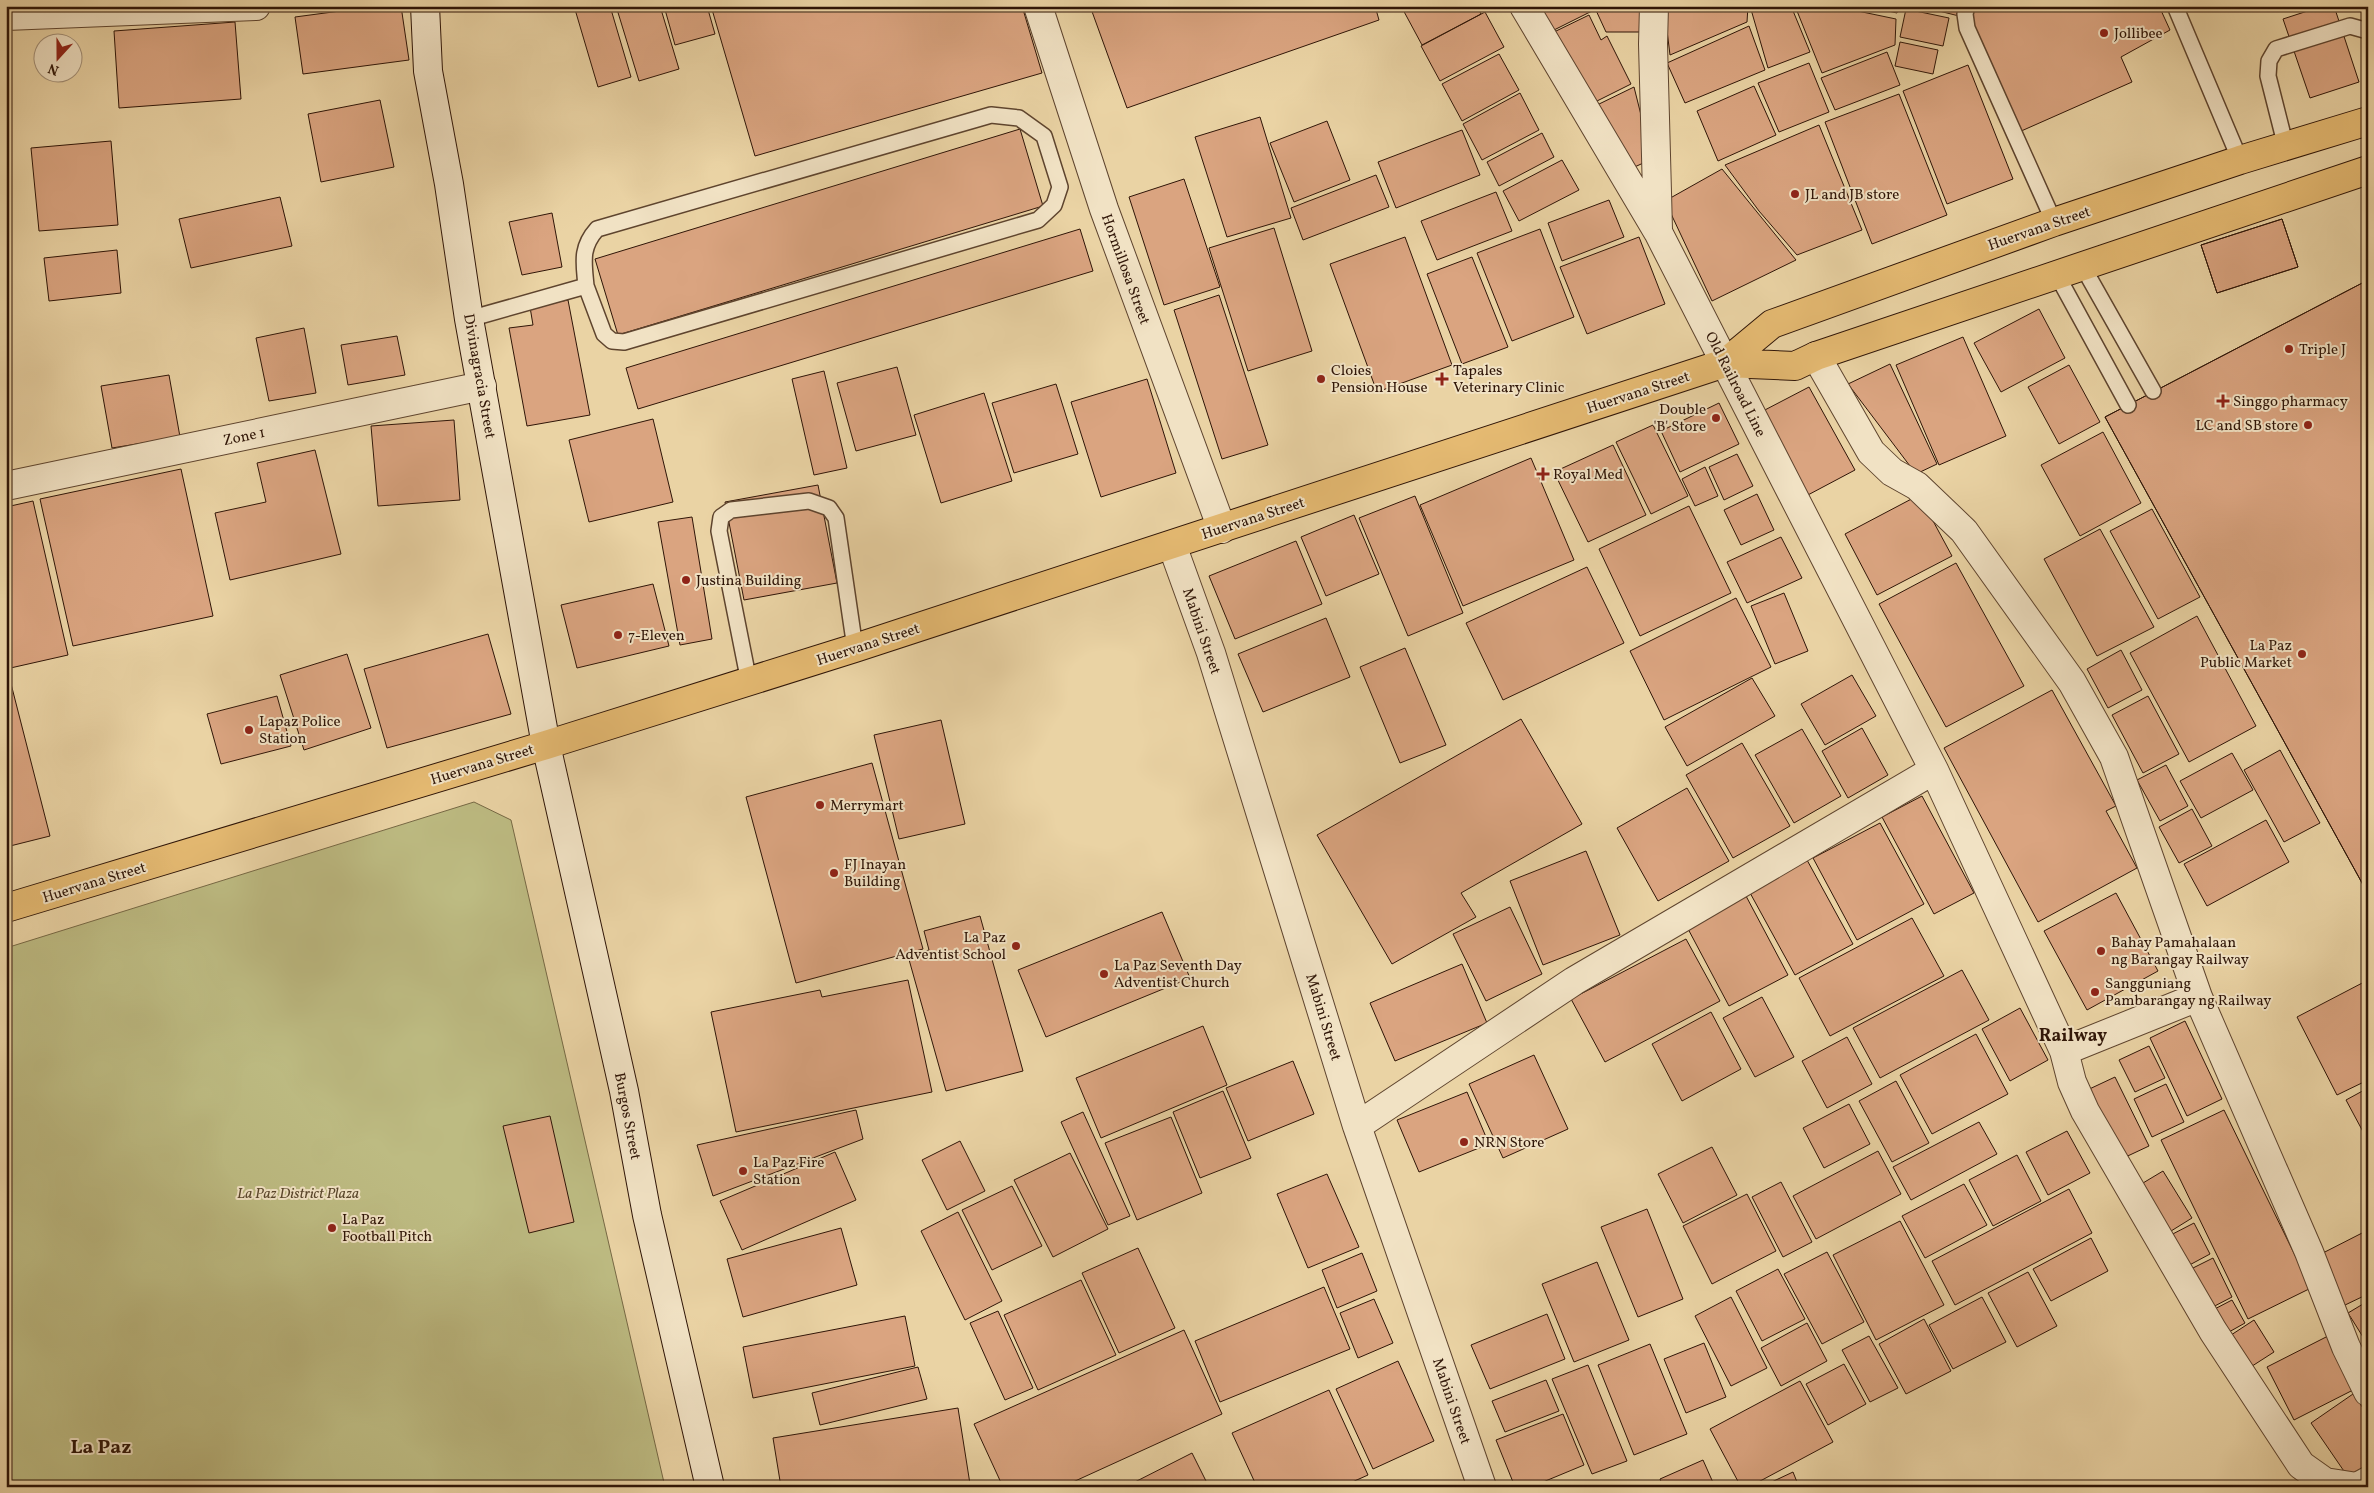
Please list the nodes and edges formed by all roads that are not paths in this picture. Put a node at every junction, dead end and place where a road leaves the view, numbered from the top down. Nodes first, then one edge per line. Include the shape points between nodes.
1 (256, 6) edge
2 (425, 6) edge
3 (1038, 6) edge
4 (1524, 6) edge
5 (1654, 6) edge
6 (1967, 6) edge
7 (2174, 6) edge
8 (6, 16) edge
9 (2368, 31) edge
10 (2368, 122) edge
11 (2286, 147) junction
12 (2240, 160) junction
13 (2368, 170) edge
14 (2054, 222) junction
15 (1658, 232) junction
16 (2083, 267) junction
17 (2056, 276) junction
18 (586, 286) junction
19 (469, 319) junction
20 (1816, 356) junction
21 (1725, 363) junction
22 (482, 386) junction
23 (2153, 391) dead end
24 (2128, 405) dead end
25 (6, 486) edge
26 (1222, 529) junction
27 (1172, 545) junction
28 (855, 648) junction
29 (749, 682) junction
30 (546, 745) junction
31 (1934, 770) junction
32 (6, 908) edge
33 (2198, 997) junction
34 (2064, 1052) junction
35 (1357, 1126) junction
36 (2368, 1392) edge
37 (2368, 1481) edge
38 (710, 1487) edge
39 (1482, 1487) edge

1 - 8 street
2 - 19 street, Divinagracia Street via 428,71
3 - 26 street, Hormillosa Street via 1104,210
4 - 15 street, Old Railroad Line
5 - 15 street via 1652,44
6 - 14 lane via 1966,28
7 - 12 lane
9 - 11 lane via 2350,26 2276,49 2269,61 2268,76
10 - 11 main road, Huervana Street
11 - 12 main road, Huervana Street
12 - 14 main road, Huervana Street
13 - 16 main road, Huervana Street
14 - 21 main road, Huervana Street via 1772,324
15 - 21 street, Old Railroad Line
16 - 17 main road, Huervana Street
16 - 23 lane
17 - 20 main road, Huervana Street
17 - 24 lane
18 - 18 lane via 604,334 612,341 624,342 1038,220 1054,205 1060,187 1044,136 1019,118 991,115 597,229 587,240 584,254
18 - 19 lane
19 - 22 street, Divinagracia Street
20 - 21 main road, Huervana Street via 1795,366
20 - 33 street via 1871,452 1892,472 1917,486 1964,531 2072,682 2114,757
21 - 26 main road, Huervana Street
21 - 31 street, Old Railroad Line
22 - 25 street, Zone 1
22 - 30 street, Divinagracia Street
26 - 27 main road, Huervana Street
27 - 28 main road, Huervana Street
27 - 35 street, Mabini Street via 1217,672
28 - 29 main road, Huervana Street
28 - 29 lane via 836,518 829,508 809,501 731,510 721,518 719,531
29 - 30 main road, Huervana Street
30 - 32 main road, Huervana Street
30 - 38 street, Burgos Street via 624,1091 646,1215
31 - 34 street, Old Railroad Line
31 - 35 street via 1574,981
33 - 34 street
33 - 36 street
34 - 37 street, Old Railroad Line via 2072,1082 2085,1111 2213,1331 2301,1465 2324,1482 2357,1487
35 - 39 street, Mabini Street

